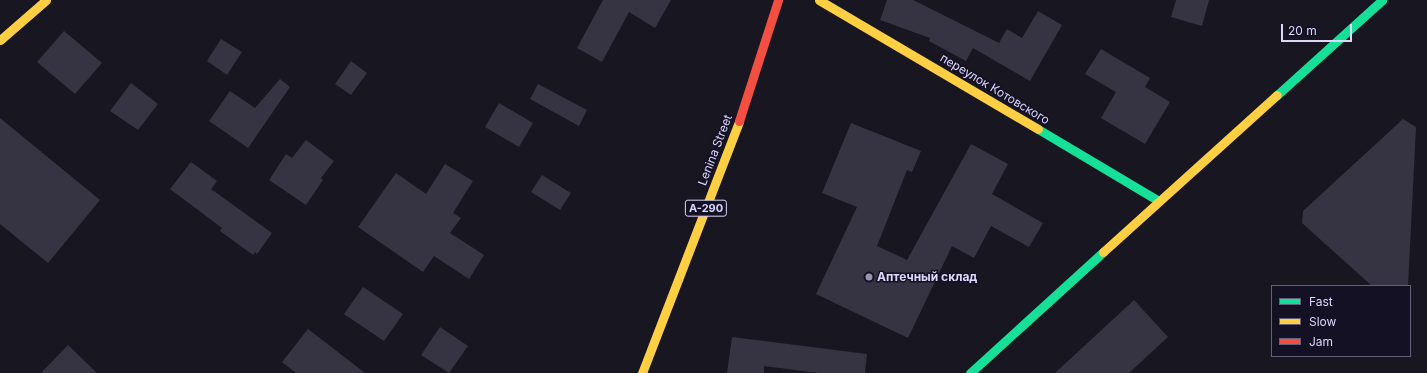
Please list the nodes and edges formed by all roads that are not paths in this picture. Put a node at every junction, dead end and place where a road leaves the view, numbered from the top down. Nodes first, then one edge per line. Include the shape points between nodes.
1 (46, 0) edge
2 (778, 0) edge
3 (819, 0) edge
4 (1382, 0) edge
5 (0, 40) edge
6 (1159, 201) junction
7 (642, 373) edge
8 (970, 373) edge

1 - 5 main road
2 - 7 main road, Lenina Street / А-290 via 742,114
3 - 6 main road, переулок Котовского
4 - 6 main road
6 - 8 main road

